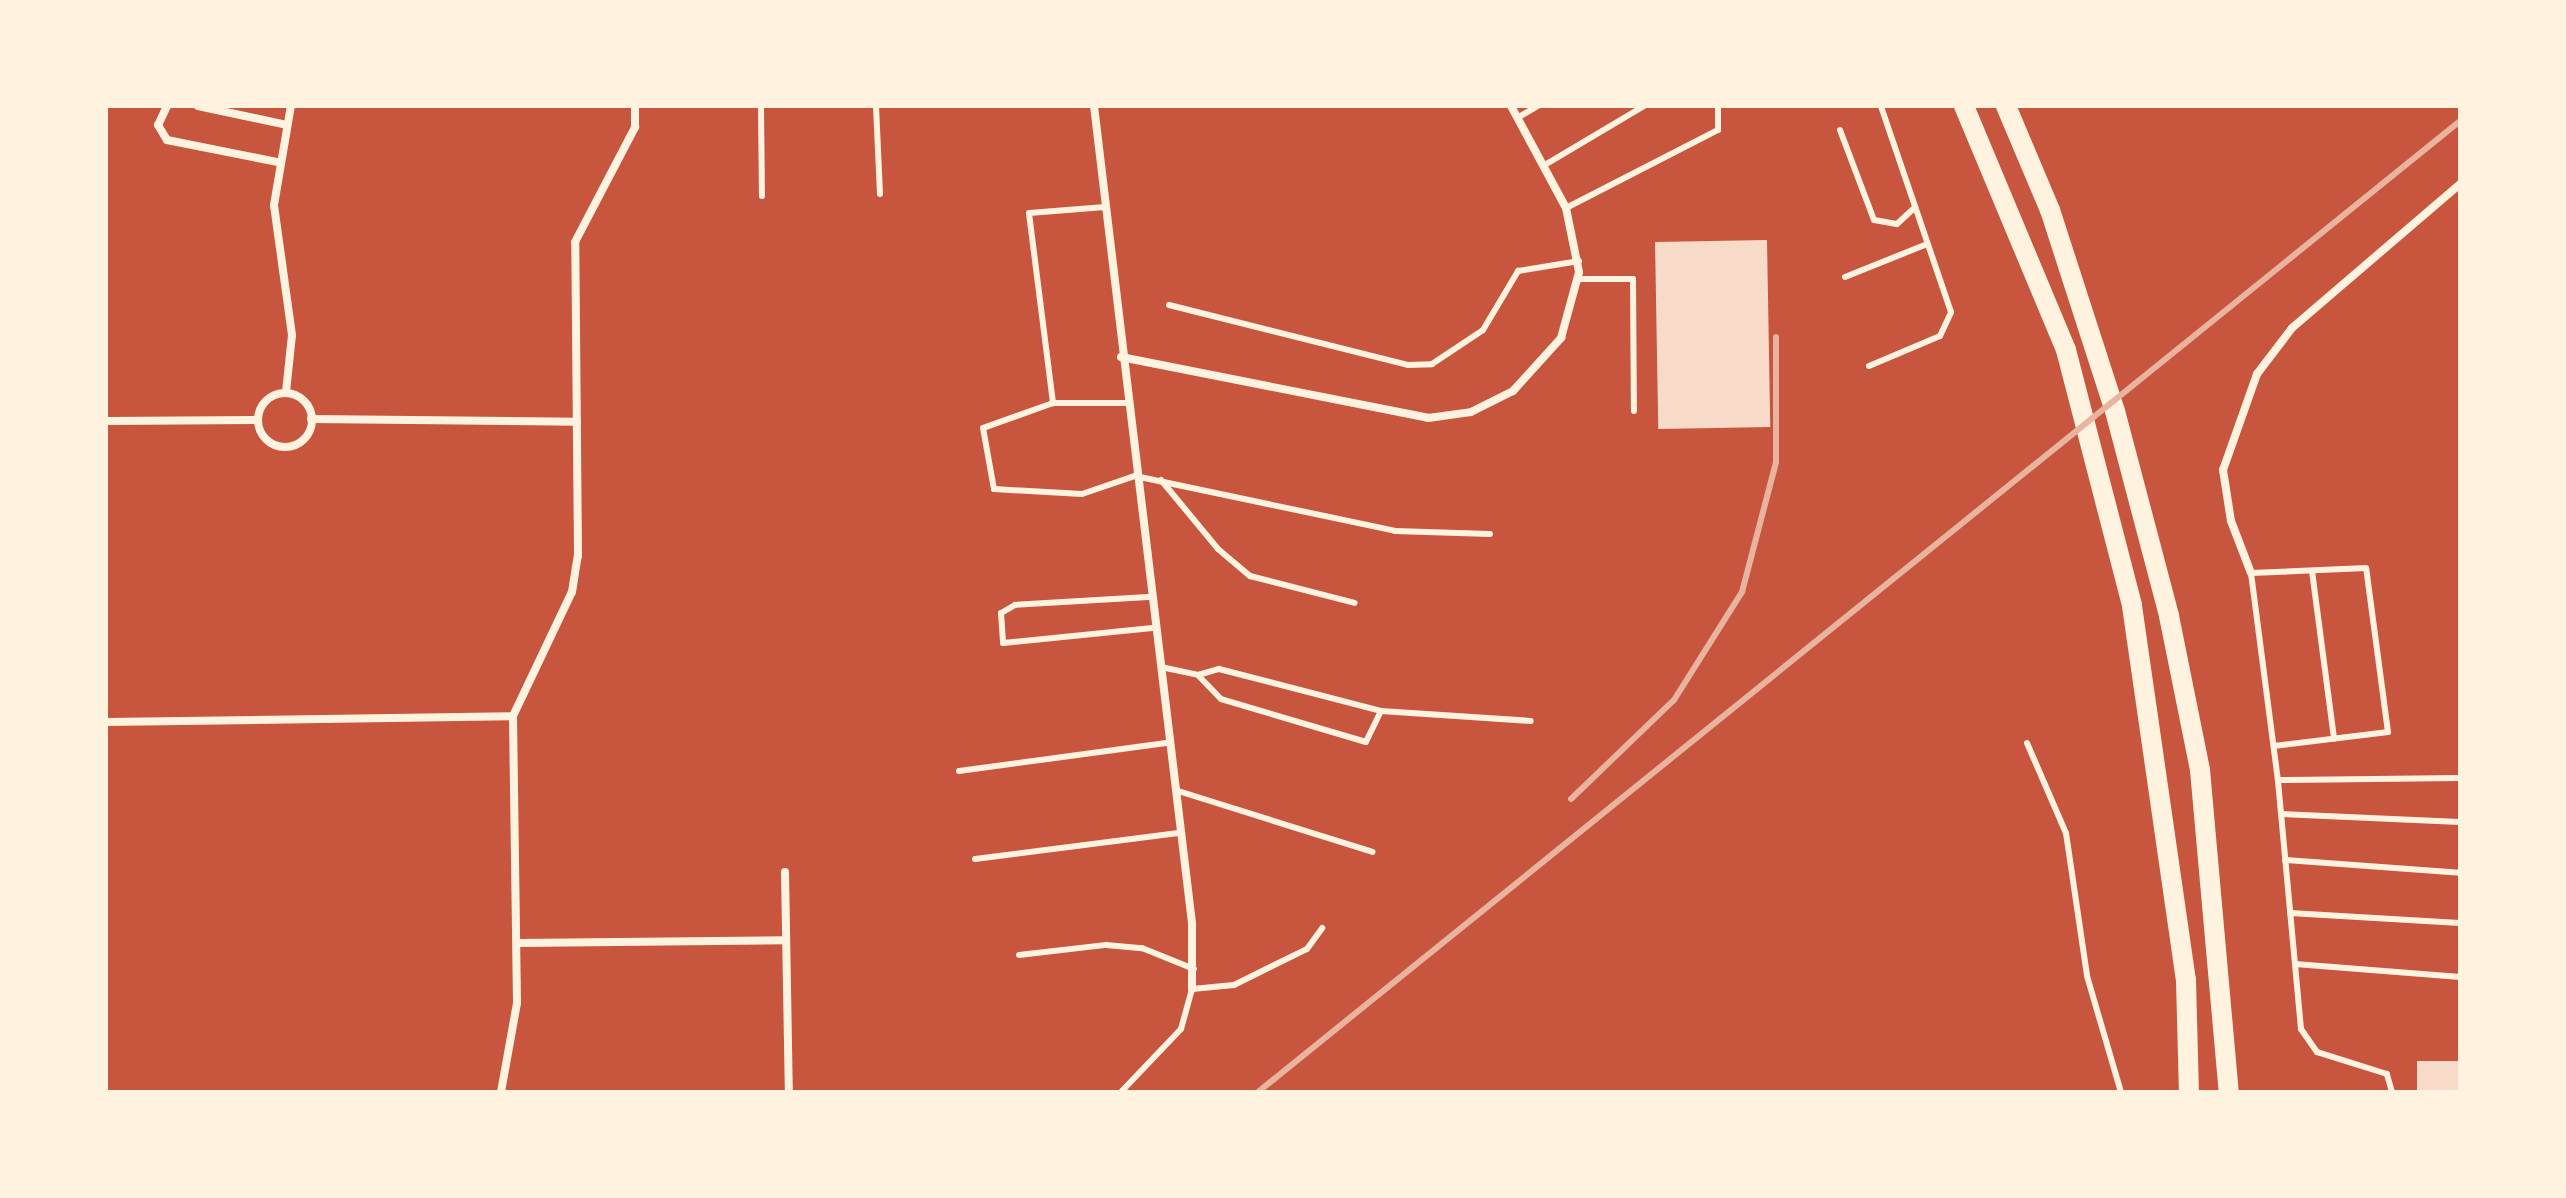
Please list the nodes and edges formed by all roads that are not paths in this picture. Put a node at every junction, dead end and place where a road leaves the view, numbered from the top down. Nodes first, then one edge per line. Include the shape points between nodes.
1 (167, 106) edge
2 (198, 106) edge
3 (291, 106) edge
4 (635, 106) edge
5 (761, 106) edge
6 (876, 106) edge
7 (1094, 106) edge
8 (1511, 106) edge
9 (1538, 106) edge
10 (1644, 106) edge
11 (1718, 106) edge
12 (1881, 106) edge
13 (1964, 106) edge
14 (2006, 106) edge
15 (1517, 118) junction
16 (283, 124) junction
17 (1840, 130) dead end
18 (277, 162) junction
19 (1543, 166) junction
20 (2460, 184) edge
21 (880, 194) dead end
22 (762, 196) dead end
23 (1105, 207) junction
24 (1915, 207) junction
25 (1566, 208) junction
26 (1927, 244) junction
27 (1579, 261) junction
28 (1845, 277) dead end
29 (1579, 279) junction
30 (1169, 305) dead end
31 (1121, 357) junction
32 (1869, 366) dead end
33 (286, 392) junction
34 (1053, 403) junction
35 (1127, 403) junction
36 (1634, 411) dead end
37 (311, 419) junction
38 (258, 420) junction
39 (106, 421) edge
40 (577, 422) junction
41 (1135, 476) junction
42 (1161, 480) junction
43 (1490, 534) dead end
44 (2312, 571) junction
45 (2251, 573) junction
46 (1148, 597) junction
47 (1355, 603) dead end
48 (1152, 628) junction
49 (1157, 666) junction
50 (1198, 675) junction
51 (1381, 711) junction
52 (513, 716) junction
53 (1531, 721) dead end
54 (106, 722) edge
55 (2334, 739) junction
56 (1166, 743) junction
57 (2027, 743) dead end
58 (2274, 746) junction
59 (959, 771) dead end
60 (2460, 778) edge
61 (2278, 780) junction
62 (1172, 789) junction
63 (2281, 814) junction
64 (2460, 822) edge
65 (1178, 833) junction
66 (1373, 852) dead end
67 (975, 859) dead end
68 (2285, 860) junction
69 (785, 872) dead end
70 (2460, 873) edge
71 (2290, 913) junction
72 (2460, 923) edge
73 (1322, 928) dead end
74 (785, 940) junction
75 (518, 943) junction
76 (1019, 955) dead end
77 (2295, 964) junction
78 (1194, 969) junction
79 (2460, 977) edge
80 (1192, 989) junction
81 (501, 1092) edge
82 (789, 1092) edge
83 (1121, 1092) edge
84 (2121, 1092) edge
85 (2189, 1092) edge
86 (2229, 1092) edge
87 (2392, 1092) edge

1 - 18 street via 158,125 167,140
2 - 16 street
3 - 16 street
4 - 40 street via 635,127 575,242
5 - 22 lane
6 - 21 lane
7 - 23 street
8 - 15 street
9 - 15 lane
10 - 19 lane
11 - 25 lane via 1718,130
12 - 24 lane
13 - 85 main road via 2066,350 2128,591 2186,980
14 - 86 main road via 2050,210 2111,397 2169,616 2200,770
15 - 19 street
16 - 18 street
17 - 24 lane via 1874,220 1897,224
18 - 33 street via 274,205 292,335
19 - 25 street
20 - 45 street via 2292,328 2257,374 2223,470 2231,521
23 - 31 street
23 - 34 lane via 1029,213
24 - 26 lane
25 - 27 street
26 - 28 lane
26 - 32 lane via 1951,312 1948,324 1940,336
27 - 29 street
27 - 30 lane via 1518,271 1483,330 1432,364 1408,365
29 - 31 street via 1566,328 1531,376 1492,404 1449,417 1386,412
29 - 36 lane via 1633,279
31 - 35 street
33 - 37 street via 302,400
33 - 38 street via 264,403
34 - 35 lane
34 - 41 lane via 983,428 994,489 1082,494
35 - 41 street
37 - 38 street via 304,439 281,447 266,440
37 - 40 street
38 - 39 street
40 - 52 street via 572,592
41 - 42 lane
41 - 46 street
42 - 43 lane via 1395,531
42 - 47 lane via 1218,549 1250,576
44 - 45 lane
44 - 55 lane
44 - 55 lane via 2366,568 2388,732
45 - 58 lane
46 - 48 street
46 - 48 lane via 1015,605 1001,613 1003,643
48 - 49 street
49 - 50 lane
49 - 56 street
50 - 51 lane via 1219,669
50 - 51 lane via 1221,699 1366,742
51 - 53 lane
52 - 54 street
52 - 75 street
55 - 58 lane
56 - 59 lane
56 - 62 street
57 - 84 lane via 2066,833 2087,976
58 - 61 lane
60 - 61 lane
61 - 63 lane
62 - 65 street
62 - 66 lane
63 - 64 lane
63 - 68 lane
65 - 67 lane
65 - 78 street
68 - 70 lane
68 - 71 lane
69 - 74 street
71 - 72 lane
71 - 77 lane
73 - 80 lane via 1307,949 1234,985
74 - 75 street
74 - 82 street
75 - 81 street via 513,1048
76 - 78 lane via 1106,945 1142,948
77 - 79 lane
77 - 87 lane via 2301,1029 2317,1052 2387,1074
78 - 80 street
80 - 83 lane via 1181,1029

